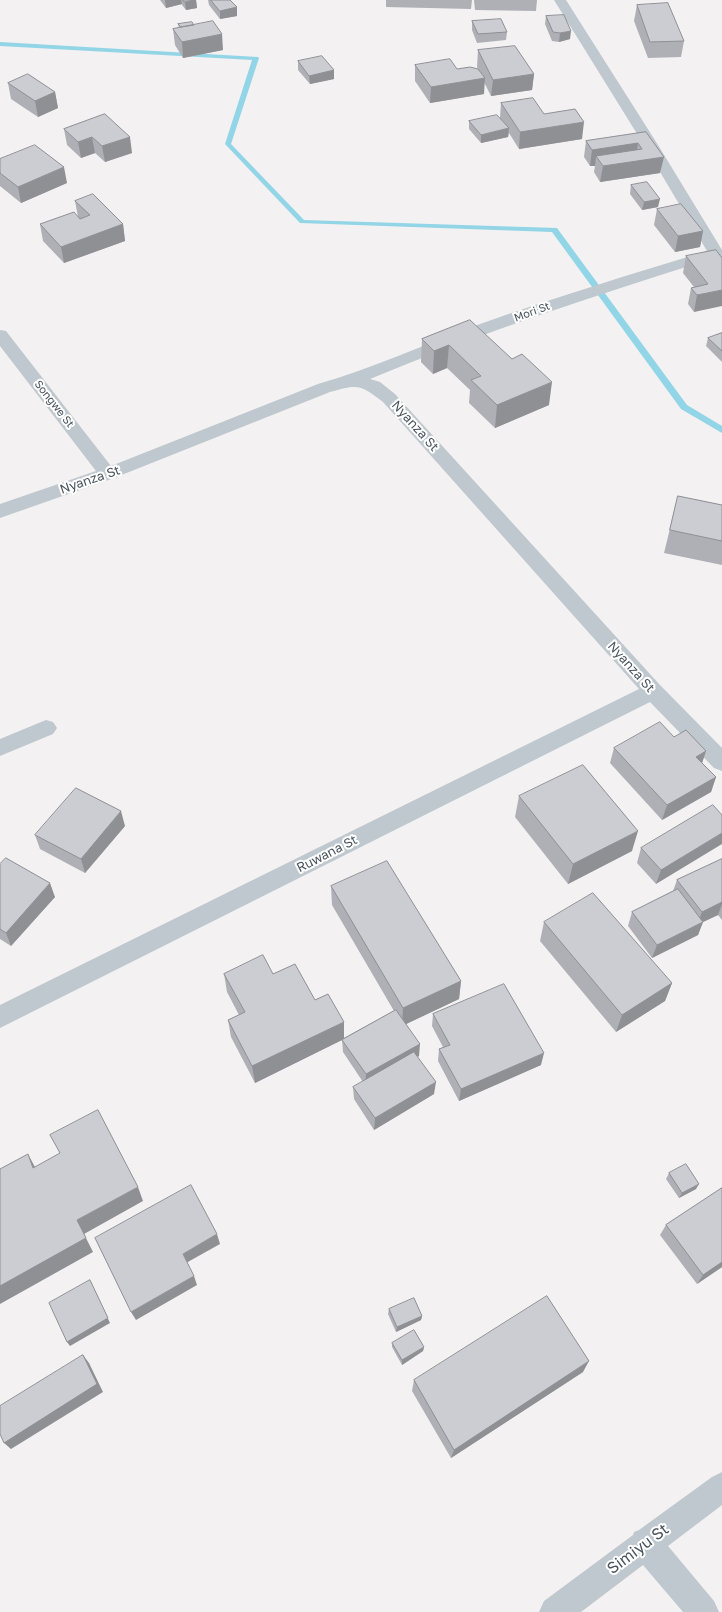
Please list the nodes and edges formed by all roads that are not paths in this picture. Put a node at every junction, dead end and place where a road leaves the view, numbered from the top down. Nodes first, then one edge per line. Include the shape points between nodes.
1 (560, 0) edge
2 (719, 258) edge
3 (0, 335) edge
4 (352, 380) junction
5 (108, 474) junction
6 (0, 511) edge
7 (653, 691) junction
8 (46, 728) dead end
9 (0, 748) edge
10 (722, 762) edge
11 (0, 1017) edge
12 (722, 1486) edge
13 (646, 1543) junction
14 (555, 1612) edge
15 (703, 1612) edge

1 - 2 street
2 - 4 street, Mori St via 583,294 406,357
3 - 5 street, Songwe St
4 - 5 street, Nyanza St via 324,388
4 - 7 street, Nyanza St via 374,386 389,398
5 - 6 street, Nyanza St
7 - 10 street, Nyanza St
7 - 11 street, Ruwana St
8 - 9 street
12 - 13 street, Simiyu St
13 - 14 street, Simiyu St
13 - 15 street

